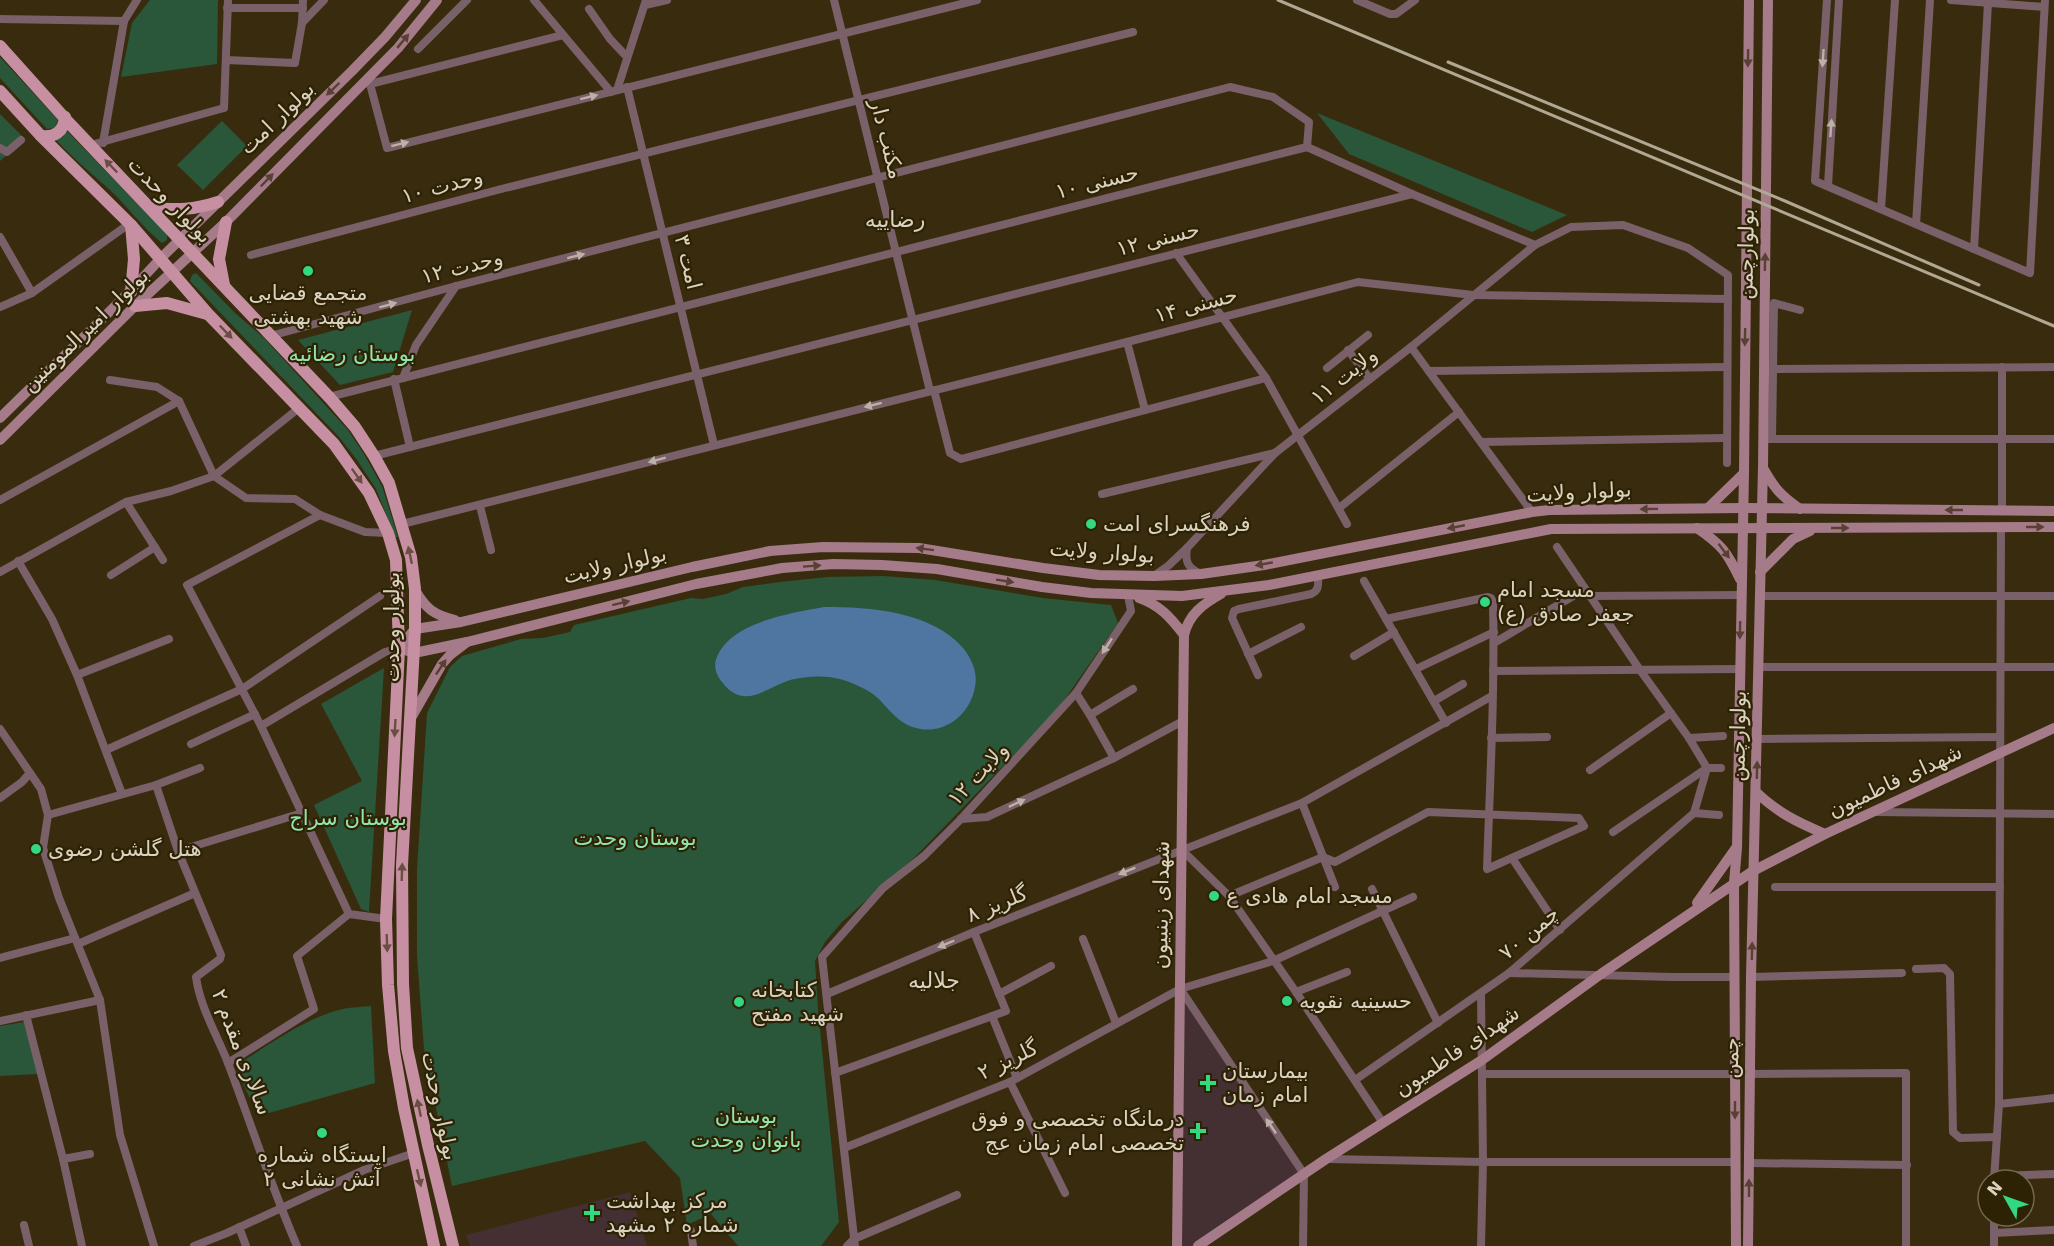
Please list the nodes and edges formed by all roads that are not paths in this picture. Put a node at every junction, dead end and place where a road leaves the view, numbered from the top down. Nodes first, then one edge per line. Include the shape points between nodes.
1 (137, 0) edge
2 (324, 0) edge
3 (416, 0) edge
4 (437, 0) edge
5 (467, 0) edge
6 (534, 0) edge
7 (667, 0) edge
8 (834, 0) edge
9 (977, 0) edge
10 (1357, 0) edge
11 (1415, 0) edge
12 (1749, 0) edge
13 (1768, 0) edge
14 (1827, 0) edge
15 (1839, 0) edge
16 (1895, 0) edge
17 (1930, 0) edge
18 (1951, 0) edge
19 (646, 3) edge
20 (1988, 3) junction
21 (2044, 3) edge
22 (228, 4) edge
23 (303, 4) edge
24 (589, 9) dead end
25 (0, 19) edge
26 (124, 21) junction
27 (302, 23) junction
28 (1133, 32) dead end
29 (843, 33) junction
30 (563, 35) junction
31 (0, 46) edge
32 (418, 49) dead end
33 (627, 57) junction
34 (226, 60) junction
35 (368, 82) junction
36 (627, 87) junction
37 (0, 91) edge
38 (614, 91) junction
39 (859, 101) junction
40 (64, 117) junction
41 (41, 136) junction
42 (21, 140) dead end
43 (97, 144) junction
44 (1307, 147) junction
45 (0, 148) edge
46 (643, 154) junction
47 (878, 178) junction
48 (1828, 186) junction
49 (1412, 194) junction
50 (218, 202) junction
51 (152, 208) junction
52 (1881, 209) junction
53 (226, 222) junction
54 (1916, 224) junction
55 (130, 225) junction
56 (663, 234) junction
57 (0, 237) edge
58 (180, 239) junction
59 (1535, 245) junction
60 (1974, 249) junction
61 (896, 251) junction
62 (193, 253) junction
63 (1176, 254) junction
64 (251, 255) dead end
65 (160, 259) junction
66 (172, 273) junction
67 (224, 286) junction
68 (456, 286) junction
69 (131, 292) junction
70 (32, 293) junction
71 (1473, 296) junction
72 (1728, 299) junction
73 (135, 306) junction
74 (680, 306) junction
75 (0, 307) edge
76 (1800, 310) dead end
77 (208, 314) junction
78 (1221, 317) junction
79 (912, 320) junction
80 (1368, 335) dead end
81 (270, 336) junction
82 (1127, 342) junction
83 (1411, 347) junction
84 (1348, 350) junction
85 (1727, 367) junction
86 (2002, 367) junction
87 (2054, 367) edge
88 (1327, 368) dead end
89 (1773, 369) junction
90 (1429, 371) junction
91 (697, 374) junction
92 (399, 378) junction
93 (1266, 378) junction
94 (1370, 379) junction
95 (110, 380) dead end
96 (932, 390) junction
97 (329, 397) junction
98 (179, 400) junction
99 (299, 408) junction
100 (1145, 410) junction
101 (1459, 412) junction
102 (0, 418) edge
103 (1298, 435) junction
104 (1726, 438) junction
105 (1768, 439) junction
106 (2002, 439) junction
107 (2054, 439) edge
108 (0, 440) edge
109 (1481, 442) junction
110 (714, 445) junction
111 (410, 447) junction
112 (1275, 453) junction
113 (374, 456) junction
114 (1727, 463) dead end
115 (1763, 467) junction
116 (1744, 473) junction
117 (214, 476) junction
118 (1102, 494) dead end
119 (0, 500) edge
120 (126, 502) junction
121 (480, 506) junction
122 (1339, 508) junction
123 (1708, 508) junction
124 (1743, 508) junction
125 (1762, 508) junction
126 (1801, 509) junction
127 (2002, 510) junction
128 (2054, 511) edge
129 (1532, 512) junction
130 (320, 515) junction
131 (1347, 524) dead end
132 (402, 525) junction
133 (2001, 527) junction
134 (2054, 527) edge
135 (1697, 528) junction
136 (1815, 528) junction
137 (1742, 529) junction
138 (1761, 529) junction
139 (388, 534) junction
140 (155, 547) junction
141 (1557, 547) dead end
142 (1186, 548) junction
143 (491, 550) dead end
144 (163, 560) dead end
145 (18, 561) junction
146 (1, 569) edge
147 (1760, 572) junction
148 (1202, 574) junction
149 (111, 575) dead end
150 (1318, 575) junction
151 (1154, 576) junction
152 (1364, 581) dead end
153 (1741, 582) junction
154 (415, 589) junction
155 (1585, 589) junction
156 (1228, 590) junction
157 (1128, 595) junction
158 (1741, 595) junction
159 (380, 596) dead end
160 (1590, 596) junction
161 (1760, 596) junction
162 (2054, 596) edge
163 (2001, 597) junction
164 (1386, 619) junction
165 (462, 622) junction
166 (1301, 627) dead end
167 (415, 629) junction
168 (1394, 632) junction
169 (1494, 632) junction
170 (1184, 635) junction
171 (169, 639) dead end
172 (467, 642) junction
173 (1494, 643) junction
174 (399, 648) junction
175 (414, 653) junction
176 (1248, 654) junction
177 (1354, 656) dead end
178 (2054, 667) edge
179 (1758, 668) junction
180 (2001, 668) junction
181 (1416, 669) junction
182 (1739, 669) junction
183 (1640, 670) junction
184 (1493, 671) junction
185 (77, 675) junction
186 (1258, 675) dead end
187 (1463, 684) dead end
188 (242, 689) junction
189 (1133, 689) dead end
190 (1076, 693) junction
191 (1492, 696) junction
192 (1434, 700) junction
193 (1671, 713) junction
194 (255, 714) junction
195 (1090, 715) junction
196 (411, 717) junction
197 (1183, 721) junction
198 (1446, 723) junction
199 (261, 726) junction
200 (2054, 728) edge
201 (0, 729) edge
202 (1723, 736) dead end
203 (1547, 737) dead end
204 (2000, 737) junction
205 (1491, 738) junction
206 (1689, 738) junction
207 (1757, 740) junction
208 (191, 744) dead end
209 (106, 750) junction
210 (2000, 753) junction
211 (1114, 758) junction
212 (200, 768) dead end
213 (1707, 768) junction
214 (1721, 768) dead end
215 (1590, 770) dead end
216 (30, 773) junction
217 (156, 785) junction
218 (1756, 792) junction
219 (122, 794) junction
220 (0, 798) edge
221 (1302, 803) junction
222 (1875, 812) junction
223 (302, 813) junction
224 (1694, 813) junction
225 (1489, 814) junction
226 (2054, 814) edge
227 (48, 815) junction
228 (1719, 815) dead end
229 (2000, 815) junction
230 (962, 819) junction
231 (1612, 832) dead end
232 (1825, 834) junction
233 (1737, 848) junction
234 (1182, 850) junction
235 (178, 851) junction
236 (1323, 857) junction
237 (1512, 858) junction
238 (1754, 871) junction
239 (1734, 883) junction
240 (1775, 886) dead end
241 (1335, 887) dead end
242 (2000, 887) junction
243 (1372, 889) dead end
244 (195, 893) junction
245 (1228, 896) junction
246 (1413, 897) dead end
247 (1383, 910) junction
248 (349, 914) junction
249 (1686, 915) junction
250 (386, 919) junction
251 (1560, 930) junction
252 (974, 932) junction
253 (1083, 939) dead end
254 (77, 941) junction
255 (0, 958) edge
256 (1273, 961) junction
257 (1051, 966) dead end
258 (1916, 969) dead end
259 (1347, 972) dead end
260 (1509, 973) junction
261 (1902, 973) dead end
262 (1601, 974) junction
263 (1735, 976) junction
264 (1751, 977) junction
265 (1180, 989) junction
266 (1296, 992) junction
267 (826, 994) junction
268 (999, 994) junction
269 (1481, 994) junction
270 (100, 1000) junction
271 (26, 1015) junction
272 (992, 1016) junction
273 (0, 1021) edge
274 (1116, 1023) junction
275 (1437, 1023) junction
276 (1482, 1060) junction
277 (228, 1063) junction
278 (835, 1073) junction
279 (1482, 1074) junction
280 (1735, 1074) junction
281 (1750, 1074) junction
282 (1013, 1080) junction
283 (1355, 1080) junction
284 (2054, 1098) edge
285 (1999, 1104) junction
286 (1383, 1123) junction
287 (1996, 1137) junction
288 (844, 1148) junction
289 (414, 1153) junction
290 (90, 1154) dead end
291 (63, 1159) junction
292 (1326, 1159) junction
293 (1483, 1162) junction
294 (1736, 1162) junction
295 (1749, 1163) junction
296 (1907, 1165) junction
297 (1994, 1168) edge
298 (1304, 1174) junction
299 (2054, 1174) edge
300 (2036, 1175) edge
301 (1065, 1193) dead end
302 (957, 1195) dead end
303 (280, 1209) junction
304 (24, 1225) dead end
305 (239, 1227) junction
306 (1994, 1228) edge
307 (2054, 1230) edge
308 (691, 1231) dead end
309 (1994, 1233) junction
310 (855, 1243) edge
311 (28, 1246) edge
312 (82, 1246) edge
313 (154, 1246) edge
314 (194, 1246) edge
315 (246, 1246) edge
316 (297, 1246) edge
317 (434, 1246) edge
318 (453, 1246) edge
319 (693, 1246) edge
320 (847, 1246) edge
321 (1177, 1246) edge
322 (1198, 1246) edge
323 (1303, 1246) edge
324 (1481, 1246) edge
325 (1736, 1246) edge
326 (1748, 1246) edge
327 (1906, 1246) edge
328 (1994, 1246) edge

1 - 26 street
2 - 27 street
3 -> 50 main road, بولوار امت via 386,37
35 -> 4 main road, بولوار امت
5 - 32 street
6 - 30 street
7 - 19 street
8 - 29 street, مکتب دار
9 - 29 street
10 - 11 street via 1390,14
12 -> 116 main road, بولوارچمن
105 -> 13 main road, بولوارچمن
14 -> 48 street via 1815,181
48 -> 15 street
16 - 52 street
17 - 54 street
18 - 20 street
19 - 33 street
20 - 21 street
20 - 60 street
21 - 60 street via 2030,273
22 - 23 street
22 - 34 street
23 - 27 street
24 - 33 street
25 - 26 street
26 - 43 street
27 - 34 street via 295,63
28 - 39 street, وحدت ۱۰
29 - 36 street
29 - 39 street, مکتب دار
30 - 35 street
30 - 38 street
31 - 40 main road, بولوار وحدت
33 - 38 street
34 - 43 street via 224,108
35 -> 38 street via 387,148
53 -> 35 main road, بولوار امت
36 - 38 street
36 - 46 street, امت ۳
37 - 41 main road, بولوار وحدت
39 - 46 street, وحدت ۱۰
39 - 47 street, مکتب دار
40 - 41 main road via 61,131
40 - 43 main road, بولوار وحدت
41 - 55 main road, بولوار وحدت
42 - 45 street via 7,152
51 -> 43 main road, بولوار وحدت
44 - 47 street, وحدت ۱۲ via 1309,122 1273,98 1230,87
44 - 49 street
44 - 61 street, حسنی ۱۰
46 - 56 street, امت ۳
46 - 64 street, وحدت ۱۰
47 - 56 street, وحدت ۱۲
47 - 61 street, مکتب دار
48 - 52 street
49 - 59 street
49 - 63 street, حسنی ۱۲
50 - 51 main road via 182,211
50 - 58 main road, بولوار امت
51 - 58 main road, بولوار وحدت
52 - 54 street
53 - 62 main road, بولوار امت
53 - 67 main road via 219,259
54 - 60 street
55 - 65 main road, بولوار وحدت
55 - 69 main road via 134,259
55 - 70 street
68 -> 56 street, وحدت ۱۲
56 - 74 street, امت ۳
57 - 70 street
58 - 62 main road, بولوار وحدت
58 - 65 main road, بولوار امت
59 - 71 street, ولایت ۱۱
59 - 72 street, ولایت ۱۱ via 1571,227 1623,225 1688,248 1728,275
61 - 74 street, حسنی ۱۰
61 - 79 street, مکتب دار
62 - 66 main road, بولوار امیرالمومنین
62 - 67 main road, بولوار وحدت
63 - 78 street
63 - 79 street, حسنی ۱۲
65 - 66 main road, بولوار وحدت
65 - 69 main road, بولوار امیرالمومنین
66 - 73 main road, بولوار امیرالمومنین
66 - 77 main road, بولوار وحدت
67 - 81 main road, بولوار وحدت
81 -> 68 street, وحدت ۱۲
68 - 92 street
69 - 102 main road, بولوار امیرالمومنین
70 - 75 street
71 - 72 street, حسنی ۱۴
71 - 78 street, حسنی ۱۴ via 1358,282
71 - 83 street, ولایت ۱۱
72 - 85 street
73 - 77 main road via 167,303
73 - 108 main road, بولوار امیرالمومنین
74 - 91 street, امت ۳
74 - 92 street, حسنی ۱۰
76 - 89 street via 1774,303
77 -> 99 main road, بولوار وحدت
78 - 82 street, حسنی ۱۴
78 - 93 street
79 - 91 street, حسنی ۱۲
79 - 96 street, مکتب دار
80 - 84 street
81 - 97 main road, بولوار وحدت
82 - 96 street, حسنی ۱۴
82 - 100 street
83 - 90 street
83 - 94 street, ولایت ۱۱
84 - 88 street
84 - 94 street
85 - 90 street
85 - 104 street
86 - 87 street
86 - 89 street
86 - 106 street
89 - 105 street
90 - 101 street
91 - 110 street, امت ۳
91 - 111 street, حسنی ۱۲
92 - 97 street, حسنی ۱۰
92 - 111 street
93 - 100 street, مکتب دار
93 - 103 street
94 - 103 street, ولایت ۱۱
95 - 98 street via 157,387
96 - 100 street, مکتب دار via 950,453 961,459
96 -> 110 street, حسنی ۱۴
97 - 113 main road, بولوار وحدت
98 - 117 street
98 - 119 street
99 - 117 street
99 -> 139 main road, بولوار وحدت via 334,444 369,493
101 - 109 street
101 - 122 street
103 - 112 street, ولایت ۱۱
103 - 122 street
104 - 109 street
104 - 114 street
105 - 106 street
105 - 115 main road, بولوارچمن
106 - 107 street
106 - 127 street
109 - 129 street
110 -> 121 street, حسنی ۱۴
111 - 113 street, حسنی ۱۲
112 - 118 street
112 - 142 street, ولایت ۱۱
113 - 132 main road, بولوار وحدت
115 - 125 main road, بولوارچمن
115 - 126 main road via 1783,497
116 - 123 main road
116 - 124 main road, بولوارچمن
117 - 120 street
117 - 130 street via 246,498 295,499
120 - 140 street
120 - 145 street
121 - 132 street, حسنی ۱۴
121 - 143 street
122 - 131 street
123 - 124 main road, بولوار ولایت
123 -> 129 main road, بولوار ولایت
124 - 125 main road, بولوار ولایت
124 - 137 main road, بولوارچمن
125 - 126 main road
125 - 138 main road, بولوارچمن
127 -> 126 main road
127 - 128 main road
129 -> 148 main road, بولوار ولایت
130 - 139 street via 365,532
130 - 188 street via 187,585
154 -> 132 main road, بولوار وحدت
133 -> 134 main road
136 -> 133 main road
133 - 163 street
135 - 137 main road, بولوار ولایت
135 - 150 main road, بولوار ولایت via 1539,530
135 -> 153 main road via 1728,554
136 - 138 main road
136 - 147 main road via 1793,538
137 - 138 main road, بولوار ولایت
137 - 153 main road, بولوارچمن
138 - 147 main road, بولوارچمن
139 - 174 main road, بولوار وحدت via 396,560
140 - 144 street
140 - 149 street
141 - 155 street
142 - 148 street via 1186,563
142 - 151 street, ولایت ۱۱
145 - 146 street
145 - 185 street via 52,619
147 - 161 main road, بولوارچمن
148 - 151 main road, بولوار ولایت
150 - 156 main road, بولوار ولایت
150 - 176 street via 1319,587 1311,594 1234,612 1232,618
151 -> 165 main road, بولوار ولایت via 1099,575 920,548 770,550
152 - 164 street
153 - 158 main road, بولوارچمن
154 - 165 main road via 431,611
154 - 167 main road, بولوار وحدت
155 - 160 street
155 - 173 street
156 - 157 main road, بولوار ولایت via 1182,596
156 - 170 main road via 1197,611 1188,621
157 - 170 main road via 1151,602 1166,612
172 -> 157 main road, بولوار ولایت via 696,584 782,568 833,564 937,569 1042,587
157 -> 190 street, ولایت ۱۲ via 1131,611
158 - 160 street
158 -> 182 main road, بولوارچمن
159 - 188 street
160 - 183 street
161 - 163 street
161 - 179 main road, بولوارچمن
162 - 163 street
163 - 180 street
164 - 168 street
164 - 169 street via 1488,597 1494,602
165 - 167 main road, بولوار ولایت
165 - 172 main road via 456,633
166 - 176 street
167 - 174 main road
167 - 175 main road, بولوار وحدت
168 - 177 street
168 - 181 street
169 - 173 street
169 - 181 street
170 - 197 main road, شهدای زینبیون
171 - 185 street
172 - 175 main road, بولوار ولایت
196 -> 172 main road, بولوار ولایت via 442,664
173 - 184 street
174 - 175 main road
174 - 199 street via 385,652
174 -> 250 main road, بولوار وحدت
175 - 196 main road, بولوار وحدت
176 - 186 street
178 - 180 street
179 - 180 street
179 - 207 main road, بولوارچمن
180 - 204 street
181 - 192 street
182 - 183 street
182 - 233 main road, بولوارچمن
183 - 184 street
183 - 193 street
184 - 191 street
185 - 209 street
187 - 192 street
188 - 194 street
188 - 209 street
189 - 195 street
190 - 195 street
190 - 230 street, ولایت ۱۲
191 - 198 street, گلریز ۸
191 - 205 street
192 - 198 street
193 - 206 street
193 - 215 street
194 - 199 street
194 - 208 street
195 - 211 street
318 -> 196 main road, بولوار وحدت via 407,1048 401,919
197 - 211 street
197 - 234 main road, شهدای زینبیون
198 - 221 street, گلریز ۸
199 - 223 street
200 - 210 main road, شهدای فاطمیون
201 - 216 street
202 - 206 street
203 - 205 street
204 - 207 street
204 - 210 street
205 - 225 street
206 - 213 street
218 -> 207 main road, بولوارچمن
209 - 219 street
210 - 222 main road, شهدای فاطمیون
210 - 229 street
230 -> 211 street via 987,817
212 - 217 street
213 - 214 street
213 - 224 street
213 - 231 street
216 - 220 street
216 - 227 street via 41,789
217 - 219 street
217 - 235 street, سالاری مقدم ۲
218 - 232 main road via 1787,818
218 - 238 main road, بولوارچمن
219 - 227 street
221 - 234 street, گلریز ۸
221 - 236 street
222 - 229 street
222 - 232 main road, شهدای فاطمیون
223 - 235 street
223 - 248 street
224 - 228 street
224 - 251 street, چمن ۷۰
225 - 236 street via 1428,812 1335,862
225 - 237 street via 1487,868
225 - 237 street via 1579,818 1584,826
226 - 229 street
227 - 254 street via 43,848
229 - 242 street
230 - 267 street, ولایت ۱۲ via 883,888 822,957
232 - 238 main road, شهدای فاطمیون
233 - 239 main road, بولوارچمن
233 - 249 main road
234 - 245 street
234 -> 252 street, گلریز ۸
234 - 265 main road, شهدای زینبیون
235 - 244 street, سالاری مقدم ۲
236 - 241 street
236 - 245 street
237 - 251 street
238 - 239 main road, شهدای فاطمیون
264 -> 238 main road, چمن
239 - 249 main road, شهدای فاطمیون
239 - 263 main road, چمن
240 - 242 street
242 - 285 street
243 - 247 street
244 - 254 street
244 - 277 street, سالاری مقدم ۲ via 221,957 195,978
245 - 256 street
246 - 247 street, گلریز ۲
247 - 256 street, گلریز ۲
247 - 275 street
248 - 250 street
248 - 277 street via 297,956 314,1010
249 - 262 main road, شهدای فاطمیون
250 -> 289 main road, بولوار وحدت via 394,1051
251 - 260 street, چمن ۷۰
252 -> 267 street, گلریز ۸
252 - 268 street
253 - 274 street
254 - 255 street
254 - 270 street
256 - 265 street, گلریز ۲
256 - 266 street
257 - 268 street
258 - 287 street via 1944,968 1950,974 1953,1132 1960,1138
259 - 266 street
260 - 262 street
260 - 269 street, چمن ۷۰
261 - 264 street
262 - 263 street
262 - 276 main road, شهدای فاطمیون
263 - 264 main road
263 - 280 main road, چمن
264 - 281 main road, چمن
265 - 274 street, گلریز ۲
298 -> 265 street
265 - 321 main road, شهدای زینبیون
266 - 283 street
267 - 278 street
268 - 272 street via 1006,1011
269 - 275 street, چمن ۷۰
269 - 276 street
270 - 271 street
270 - 313 street via 120,1135
271 - 273 street
271 - 291 street
272 - 278 street
272 - 282 street
274 - 282 street, گلریز ۲
275 - 283 street, چمن ۷۰
276 - 279 street
276 - 286 main road, شهدای فاطمیون
277 - 303 street, سالاری مقدم ۲
278 - 288 street
279 - 280 street
279 - 293 street
280 - 281 main road
280 -> 294 main road, چمن
281 - 295 main road, چمن
281 - 296 street via 1906,1073
282 - 288 street, گلریز ۲
282 - 301 street
283 - 286 street
284 - 285 street
285 - 287 street
286 - 292 main road, شهدای فاطمیون
287 - 297 street
288 - 310 street
289 - 303 street via 364,1170
289 -> 317 main road, بولوار وحدت
290 - 291 street
291 - 312 street
292 - 293 street
292 - 298 main road, شهدای فاطمیون
293 - 294 street
293 - 324 street
294 - 295 main road
294 - 325 main road, چمن
295 - 296 street
326 -> 295 main road, چمن
296 - 327 street
298 - 322 main road, شهدای فاطمیون
298 - 323 street
299 - 300 street
302 - 310 street
303 - 305 street
303 - 316 street, سالاری مقدم ۲
304 - 311 street
305 - 314 street
305 - 315 street
306 - 309 street
307 - 309 street
308 - 319 street
309 - 328 street
310 - 320 street

